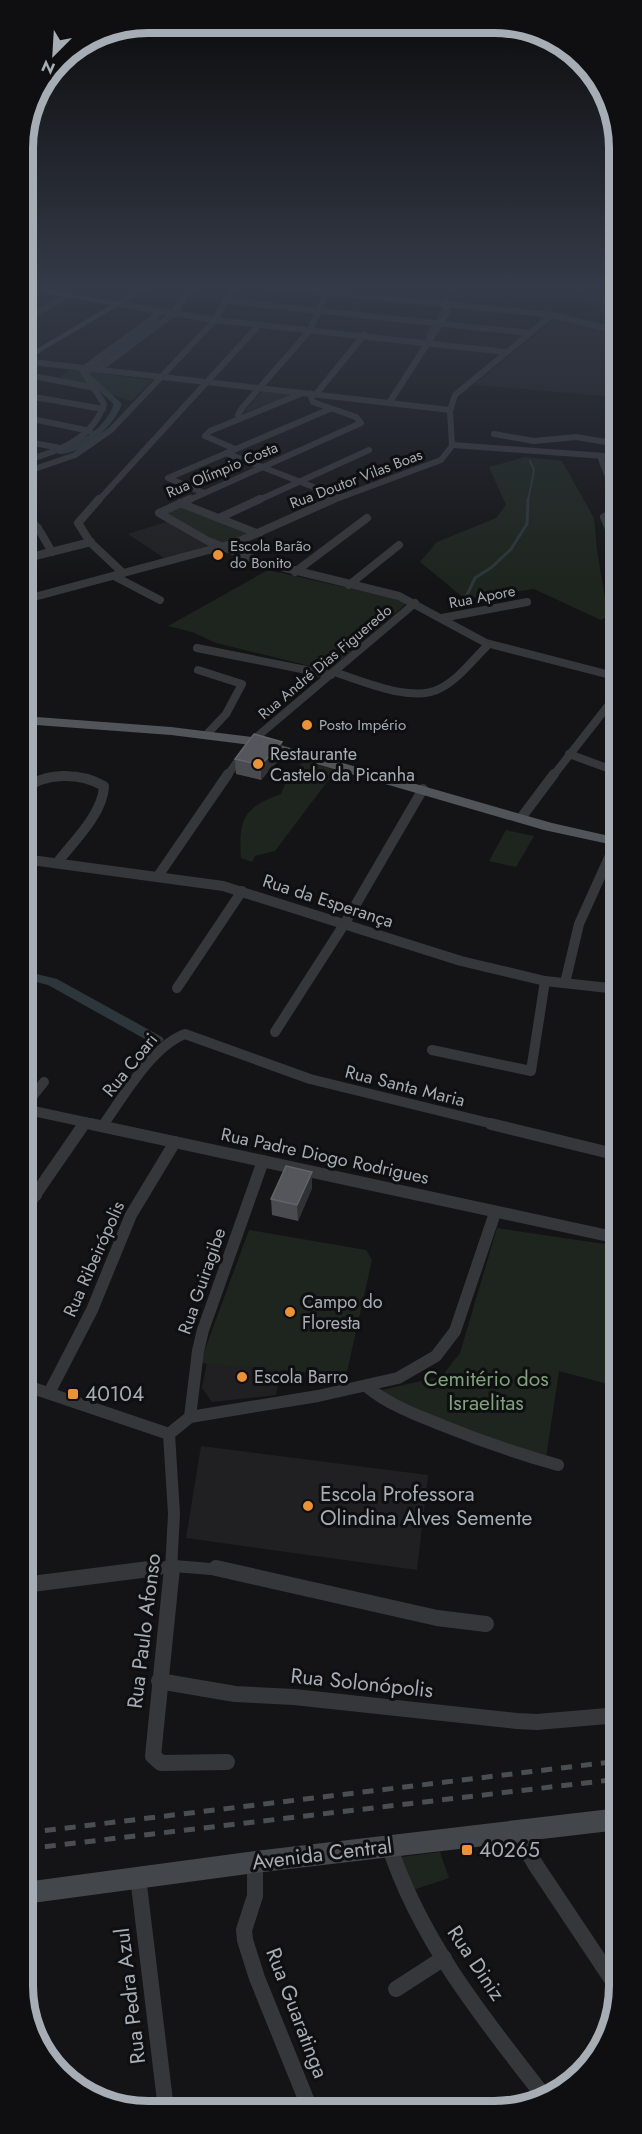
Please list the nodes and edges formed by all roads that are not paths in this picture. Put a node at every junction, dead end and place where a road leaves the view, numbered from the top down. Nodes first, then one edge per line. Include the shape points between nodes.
1 (205, 383) edge
2 (72, 384) edge
3 (91, 384) edge
4 (153, 384) edge
5 (211, 384) edge
6 (264, 384) edge
7 (319, 384) edge
8 (402, 384) edge
9 (468, 384) edge
10 (94, 388) junction
11 (260, 388) junction
12 (310, 393) junction
13 (33, 397) edge
14 (389, 403) junction
15 (103, 409) junction
16 (330, 409) junction
17 (450, 410) junction
18 (239, 418) junction
19 (33, 419) edge
20 (88, 430) junction
21 (105, 434) junction
22 (494, 434) dead end
23 (609, 442) edge
24 (33, 444) edge
25 (453, 445) junction
26 (235, 449) junction
27 (57, 450) junction
28 (369, 450) dead end
29 (226, 453) junction
30 (600, 456) junction
31 (609, 456) edge
32 (70, 457) junction
33 (33, 458) edge
34 (262, 467) junction
35 (33, 470) edge
36 (609, 480) edge
37 (300, 482) junction
38 (204, 493) junction
39 (339, 497) junction
40 (180, 503) junction
41 (609, 514) edge
42 (219, 518) junction
43 (367, 518) dead end
44 (33, 523) edge
45 (609, 529) edge
46 (259, 534) junction
47 (91, 542) junction
48 (399, 545) dead end
49 (221, 548) junction
50 (52, 552) junction
51 (33, 557) edge
52 (295, 572) junction
53 (123, 573) junction
54 (114, 576) junction
55 (349, 585) junction
56 (33, 597) edge
57 (160, 600) dead end
58 (527, 602) dead end
59 (415, 603) junction
60 (442, 618) junction
61 (489, 644) junction
62 (197, 648) dead end
63 (198, 670) dead end
64 (333, 673) junction
65 (609, 676) edge
66 (609, 704) edge
67 (33, 721) edge
68 (207, 734) junction
69 (252, 741) junction
70 (569, 754) junction
71 (609, 769) edge
72 (33, 783) edge
73 (423, 789) junction
74 (521, 818) junction
75 (609, 840) edge
76 (609, 859) edge
77 (33, 860) edge
78 (57, 863) junction
79 (158, 876) junction
80 (242, 891) junction
81 (345, 923) junction
82 (544, 981) junction
83 (565, 983) junction
84 (177, 988) dead end
85 (609, 988) edge
86 (275, 1032) dead end
87 (188, 1035) joint
88 (432, 1050) dead end
89 (44, 1082) dead end
90 (33, 1096) edge
91 (33, 1110) edge
92 (85, 1122) junction
93 (103, 1125) junction
94 (175, 1142) junction
95 (609, 1153) edge
96 (263, 1161) junction
97 (33, 1194) edge
98 (36, 1195) junction
99 (33, 1199) edge
100 (495, 1213) junction
101 (609, 1236) edge
102 (366, 1386) junction
103 (33, 1389) edge
104 (49, 1393) junction
105 (190, 1417) junction
106 (169, 1434) junction
107 (558, 1465) dead end
108 (174, 1566) junction
109 (33, 1584) edge
110 (486, 1624) dead end
111 (159, 1681) junction
112 (609, 1715) edge
113 (227, 1762) dead end
114 (609, 1820) edge
115 (516, 1831) junction
116 (389, 1845) junction
117 (255, 1862) junction
118 (138, 1877) junction
119 (33, 1892) edge
120 (444, 1958) junction
121 (609, 1975) edge
122 (396, 1989) dead end
123 (540, 2091) edge
124 (165, 2101) edge
125 (307, 2101) edge

1 - 47 street via 82,518 78,528
2 - 10 street
3 - 10 street
4 - 21 street
5 - 11 street
6 - 11 street
7 - 12 street
8 - 14 street
9 - 17 street via 455,395
10 - 15 street via 102,398
11 - 12 street
11 - 18 street via 242,408
12 - 14 street
12 - 16 street via 313,402
12 - 18 street
13 - 15 street
14 - 17 street
15 - 20 street
16 - 26 street
16 - 34 street, Rua Olímpio Costa via 356,417 362,423
17 - 25 street
18 - 26 street via 205,434
19 - 20 street
20 - 21 street
20 - 27 street
21 - 32 street
22 - 23 street via 531,441 576,437
24 - 27 street
25 - 30 street
25 - 39 street, Rua Doutor Vilas Boas via 449,454 432,465
26 - 29 street
27 - 32 street
27 - 33 street
28 - 37 street
29 - 34 street
29 - 38 street via 168,478
30 - 31 street
30 - 36 street
32 - 35 street
34 - 37 street
34 - 38 street, Rua Olímpio Costa
37 - 39 street
37 - 42 street
38 - 40 street, Rua Olímpio Costa
39 - 46 street, Rua Doutor Vilas Boas
40 - 42 street
40 - 49 street, Rua Olímpio Costa via 159,513
41 - 45 street via 604,517
42 - 46 street
43 - 52 street
44 - 50 street
46 - 49 street, Rua Doutor Vilas Boas
47 - 50 street
47 - 53 street
48 - 55 street
49 - 52 street
49 - 53 street, Rua Doutor Vilas Boas
50 - 51 street
52 - 55 street
53 - 54 street, Rua Doutor Vilas Boas
54 - 56 street, Rua Doutor Vilas Boas
54 - 57 street
55 - 59 street
58 - 60 street, Rua Apore
59 - 60 street
59 - 64 street, Rua André Dias Figueredo
60 - 61 street
61 - 64 street via 441,688 423,695
61 - 65 street
62 - 64 street
63 - 68 street via 242,684 226,714
64 - 69 street, Rua André Dias Figueredo
66 - 70 street
67 - 68 main road
68 - 69 main road
69 - 73 main road
69 - 79 street, Rua André Dias Figueredo
70 - 71 street
70 - 74 street
72 - 78 street via 46,778 83,779 104,786 105,795 98,807
73 - 74 main road
73 - 81 street
74 - 75 main road
76 - 83 street via 579,924
77 - 78 street, Rua da Esperança
78 - 79 street, Rua da Esperança
79 - 80 street, Rua da Esperança
80 - 81 street, Rua da Esperança
80 - 84 street
81 - 82 street, Rua da Esperança via 461,961
81 - 86 street
82 - 83 street, Rua da Esperança
82 - 88 street via 531,1071
83 - 85 street, Rua da Esperança
87 - 93 street, Rua Coari via 178,1035 157,1054
87 - 95 street, Rua Santa Maria via 310,1078
89 - 90 street
91 - 92 street, Rua Padre Diogo Rodrigues
92 - 93 street, Rua Padre Diogo Rodrigues
92 - 98 street
93 - 94 street, Rua Padre Diogo Rodrigues
94 - 96 street, Rua Padre Diogo Rodrigues
94 - 104 street, Rua Ribeirópolis via 131,1215 92,1310
96 - 100 street, Rua Padre Diogo Rodrigues
96 - 105 street, Rua Guiragibe via 203,1330
97 - 98 street
98 - 99 street
100 - 101 street, Rua Padre Diogo Rodrigues
100 - 102 street via 447,1344 436,1356 398,1378
102 - 105 street
102 - 107 street via 407,1412
103 - 104 street
104 - 106 street
105 - 106 street
106 - 108 street, Rua Paulo Afonso via 175,1475
108 - 109 street
108 - 110 street via 232,1570 437,1618
108 - 111 street, Rua Paulo Afonso
111 - 112 street, Rua Solonópolis via 235,1694 294,1696 518,1721
111 - 113 street, Rua Paulo Afonso via 152,1749 155,1760
114 - 115 main road, Avenida Central
115 - 116 main road, Avenida Central
115 - 121 street
116 - 117 main road, Avenida Central
116 - 120 street, Rua Diniz via 408,1897
117 - 118 main road, Avenida Central
117 - 125 street, Rua Guaratinga via 255,1896 244,1930 245,1940
118 - 119 main road, Avenida Central
118 - 124 street, Rua Pedra Azul
120 - 122 street
120 - 123 street, Rua Diniz

